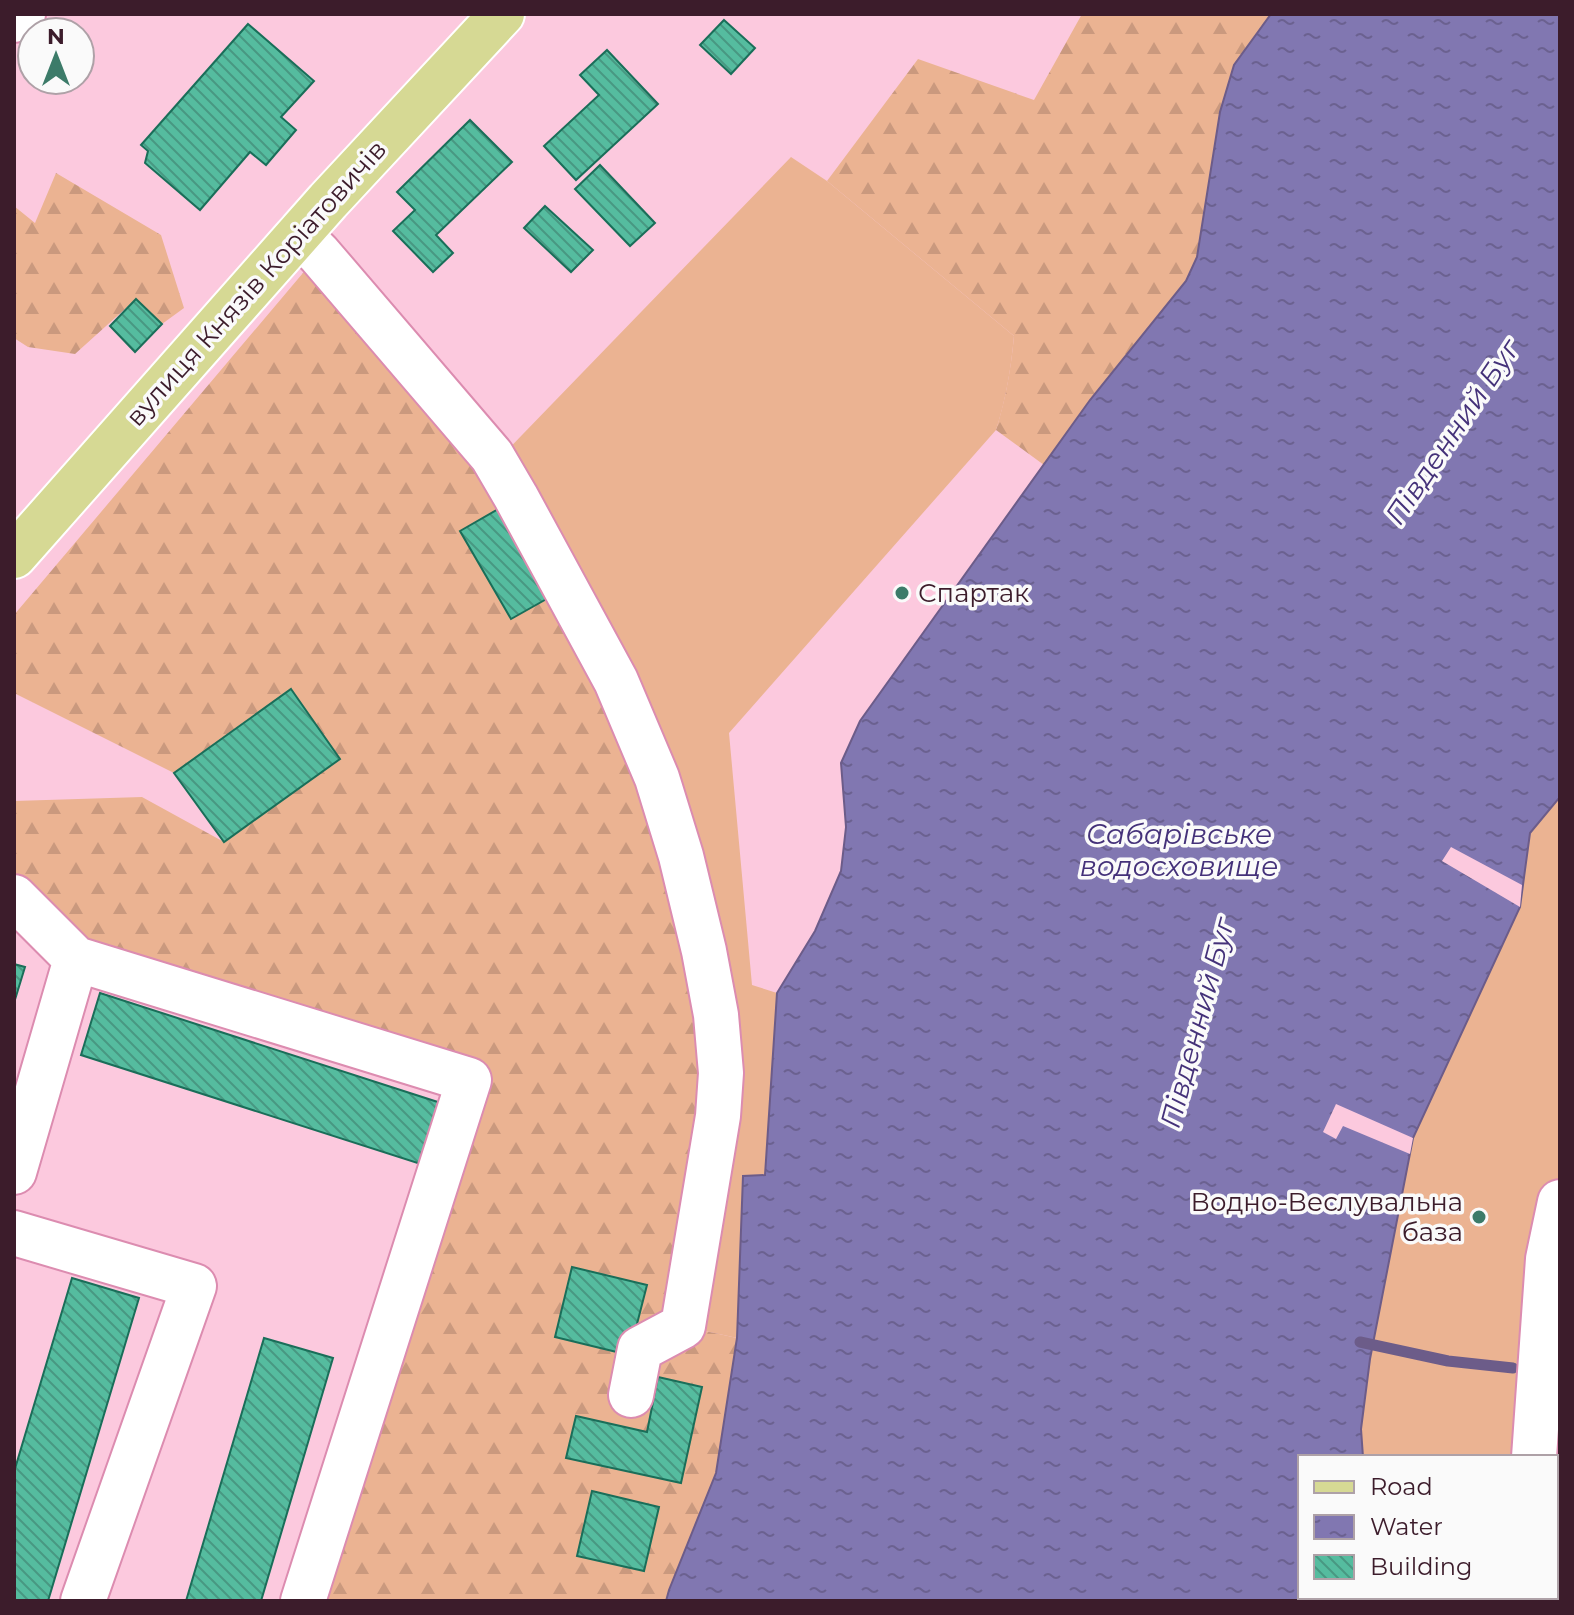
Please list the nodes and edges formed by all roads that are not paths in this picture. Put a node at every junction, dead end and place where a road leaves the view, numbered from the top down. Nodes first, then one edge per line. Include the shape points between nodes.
1 (23, 14) edge
2 (502, 14) edge
3 (14, 20) edge
4 (299, 234) junction
5 (14, 556) edge
6 (14, 897) edge
7 (76, 959) junction
8 (14, 1172) edge
9 (1560, 1202) edge
10 (14, 1233) edge
11 (631, 1395) dead end
12 (1534, 1455) edge
13 (83, 1601) edge
14 (303, 1601) edge

1 - 3 lane
2 - 4 main road, вулиця Князів Коріатовичів
4 - 5 main road, вулиця Князів Коріатовичів
4 - 11 lane via 492,456 616,681 657,778 681,856 716,1015 718,1116 683,1326 640,1349
6 - 7 lane
7 - 8 lane
7 - 14 lane via 469,1080
9 - 12 lane via 1548,1259
10 - 13 lane via 194,1286

